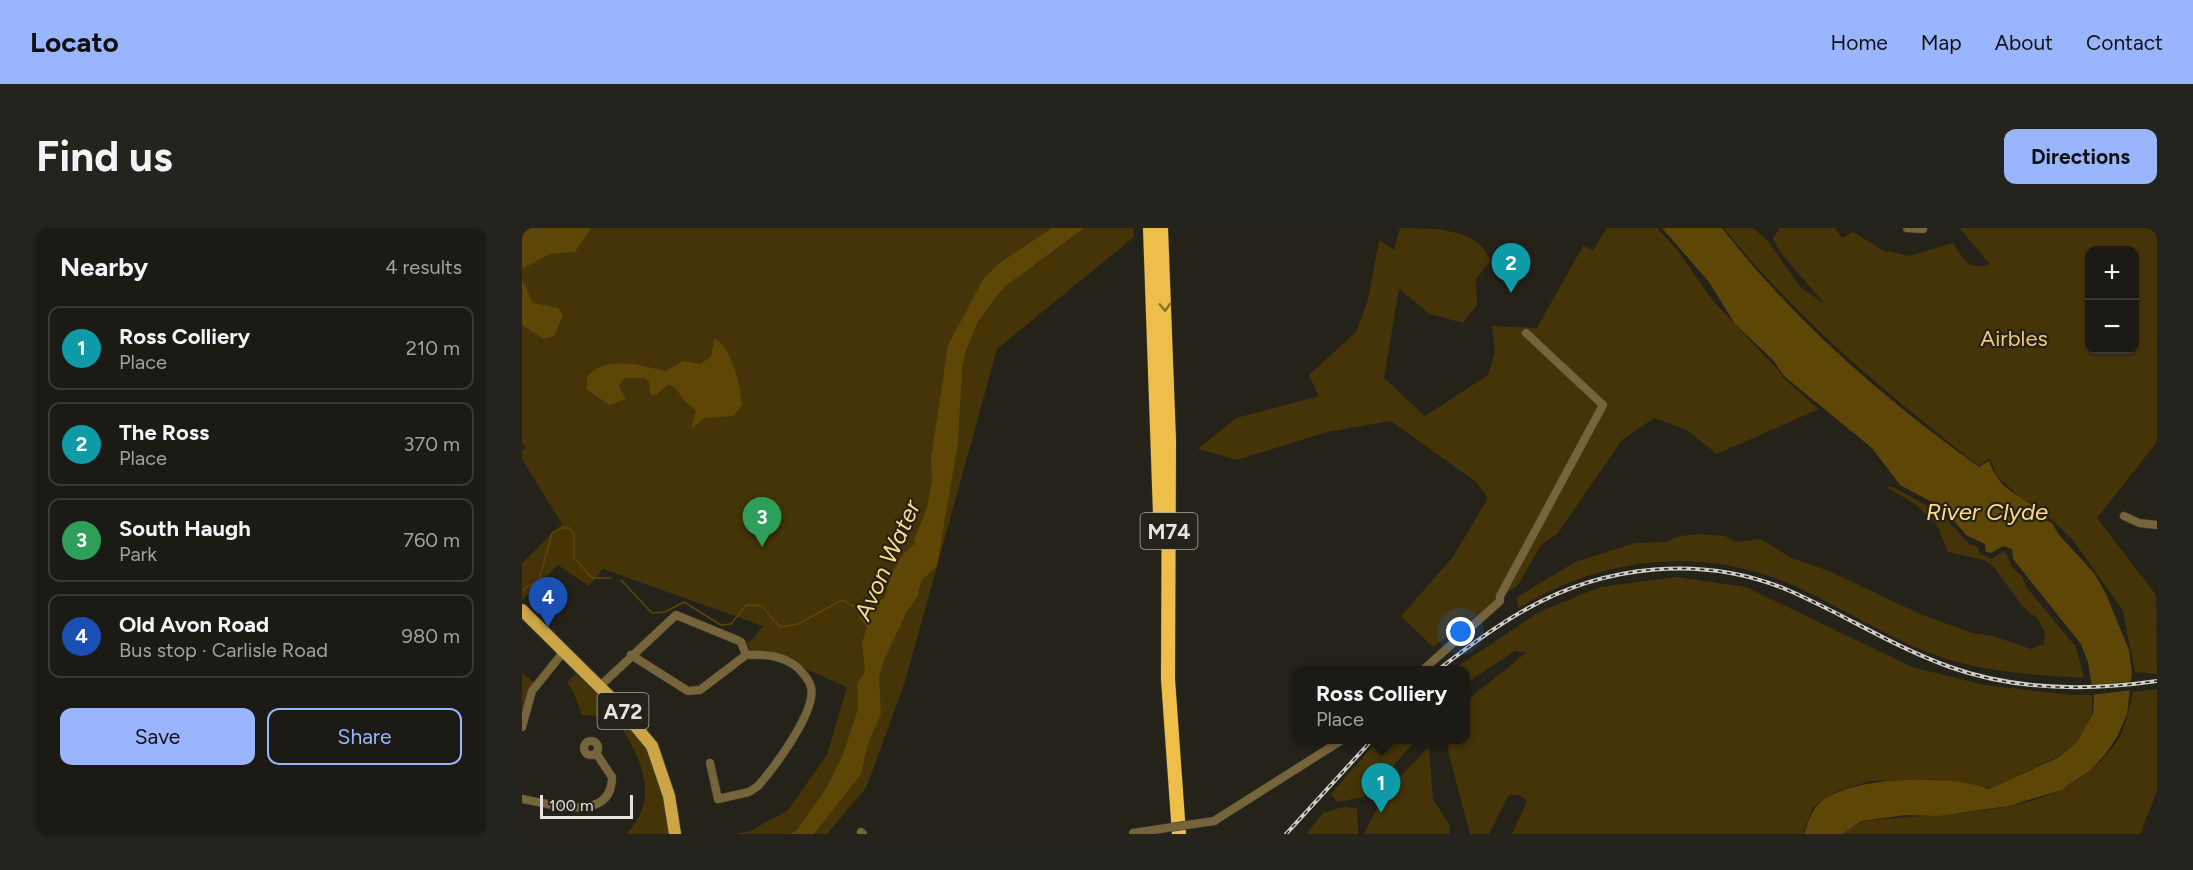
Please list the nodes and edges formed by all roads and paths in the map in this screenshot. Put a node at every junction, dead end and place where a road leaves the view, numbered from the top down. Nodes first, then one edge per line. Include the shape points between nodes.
1 (1144, 228) edge
2 (1150, 228) edge
3 (1161, 228) edge
4 (1165, 228) edge
5 (1907, 228) edge
6 (1914, 228) edge
7 (1923, 229) edge
8 (1164, 284) junction
9 (1526, 333) dead end
10 (1155, 337) junction
11 (2124, 516) dead end
12 (2157, 525) edge
13 (524, 612) edge
14 (565, 650) junction
15 (631, 655) junction
16 (746, 655) junction
17 (1427, 666) edge
18 (598, 687) junction
19 (522, 727) edge
20 (1335, 744) edge
21 (596, 753) dead end
22 (710, 763) dead end
23 (522, 799) edge
24 (1133, 833) edge
25 (675, 834) edge
26 (1128, 834) edge
27 (1169, 834) edge
28 (1179, 834) edge

1 - 10 highway, M74
2 - 10 highway, M74
3 - 8 highway, M74
4 - 8 highway, M74
5 - 6 street
6 - 7 street
8 -> 28 highway, M74 via 1169,440 1168,679
9 - 17 street via 1603,405 1500,601
10 - 27 highway, M74
11 - 12 street
13 - 14 main road, A72
14 - 18 main road, A72
14 - 19 street via 532,692
15 - 16 street via 688,691 700,690
15 - 16 street via 671,618 681,615 741,642
15 - 18 street
16 - 22 street via 780,657 798,669 811,687 809,709 765,779 749,792 718,799
18 - 25 main road, A72 via 652,746 669,796
20 - 24 street, bridge via 1214,821
21 - 23 street via 612,777 609,792 599,802 578,808
24 - 26 street

